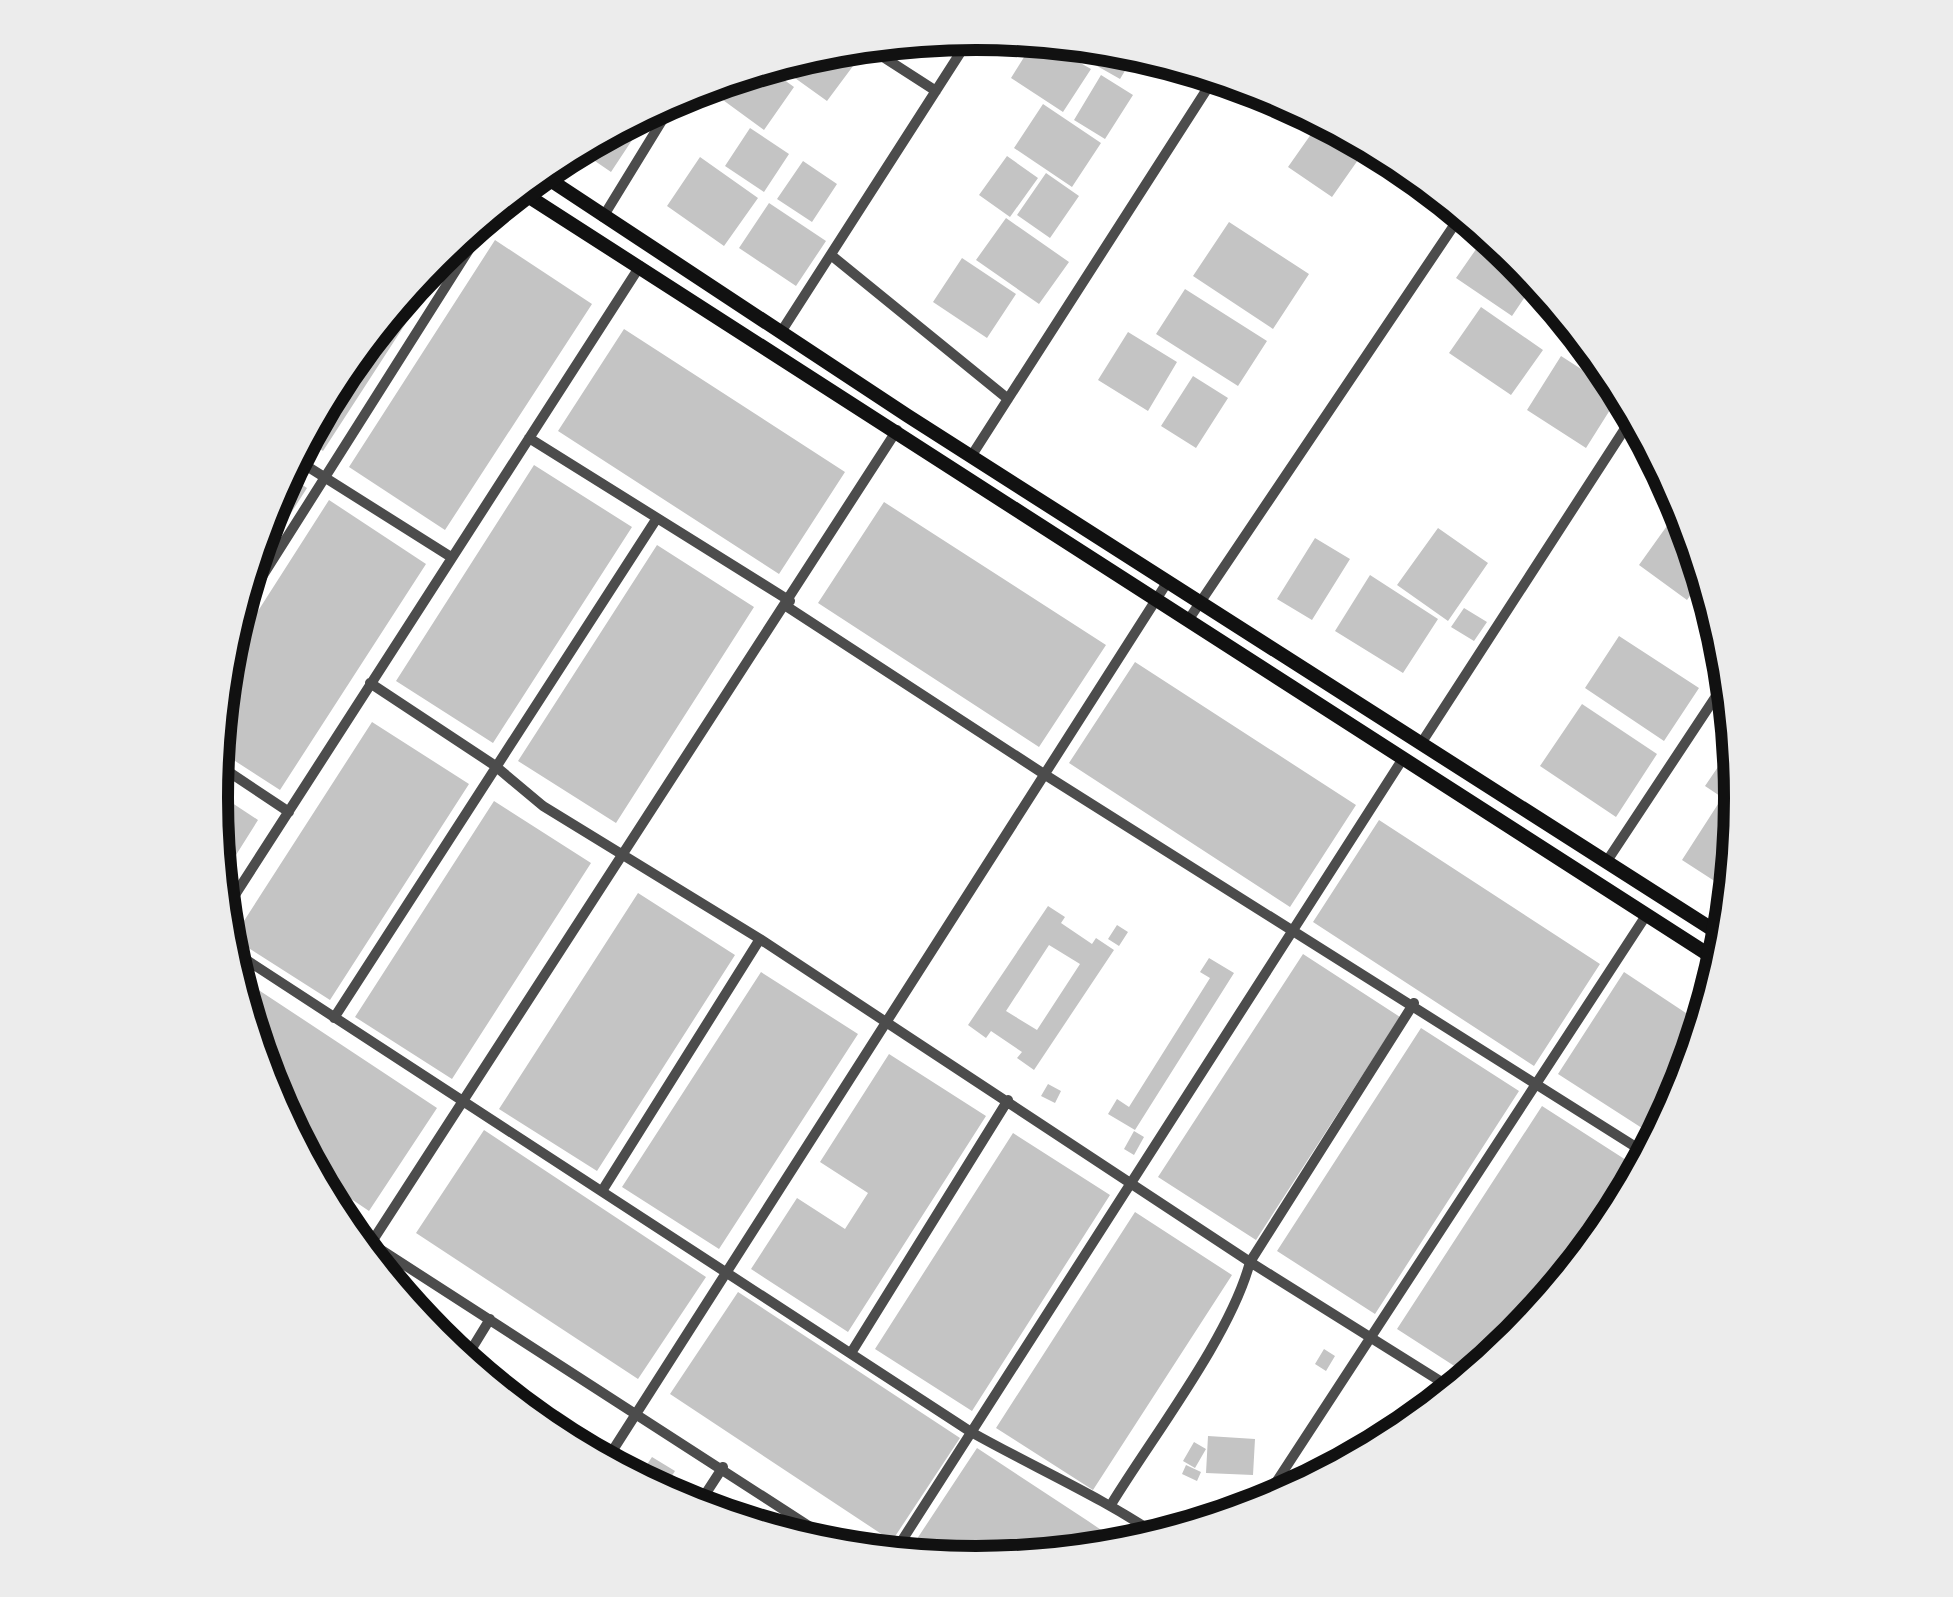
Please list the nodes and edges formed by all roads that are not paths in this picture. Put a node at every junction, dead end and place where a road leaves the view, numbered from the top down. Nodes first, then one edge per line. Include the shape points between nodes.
1 (962, 51) edge
2 (881, 56) edge
3 (1208, 87) edge
4 (936, 91) junction
5 (663, 119) edge
6 (553, 182) edge
7 (531, 198) edge
8 (603, 217) junction
9 (1455, 224) edge
10 (470, 248) edge
11 (831, 255) junction
12 (640, 266) junction
13 (781, 332) junction
14 (1008, 399) junction
15 (1626, 426) edge
16 (897, 430) junction
17 (528, 438) junction
18 (972, 455) junction
19 (306, 466) edge
20 (324, 478) junction
21 (657, 518) junction
22 (451, 558) junction
23 (263, 575) edge
24 (1168, 581) junction
25 (1156, 600) junction
26 (1201, 601) junction
27 (788, 603) junction
28 (1189, 619) junction
29 (370, 683) junction
30 (1718, 693) edge
31 (1422, 742) junction
32 (1402, 760) junction
33 (494, 766) junction
34 (229, 772) edge
35 (1046, 776) junction
36 (289, 812) junction
37 (623, 854) junction
38 (1607, 860) junction
39 (234, 896) edge
40 (1647, 914) junction
41 (1294, 929) junction
42 (1713, 930) edge
43 (760, 939) junction
44 (1709, 955) edge
45 (246, 960) edge
46 (1414, 1004) junction
47 (334, 1018) junction
48 (886, 1021) junction
49 (1536, 1081) junction
50 (1008, 1100) junction
51 (464, 1102) junction
52 (1638, 1148) edge
53 (1130, 1182) junction
54 (602, 1191) junction
55 (373, 1241) edge
56 (378, 1247) edge
57 (1250, 1262) junction
58 (728, 1273) junction
59 (490, 1319) junction
60 (1371, 1340) junction
61 (471, 1350) edge
62 (851, 1353) junction
63 (1443, 1383) edge
64 (638, 1413) junction
65 (971, 1432) junction
66 (612, 1452) edge
67 (723, 1467) junction
68 (1275, 1485) edge
69 (705, 1495) edge
70 (1112, 1503) junction
71 (1147, 1527) edge
72 (815, 1529) edge
73 (900, 1543) edge

1 - 4 street
2 - 4 street
3 - 14 street
4 - 11 street
5 - 8 street
6 - 8 main road
7 - 12 main road
8 - 13 main road
9 - 26 street
10 - 20 street
11 - 13 street
11 - 14 street
12 - 16 main road
12 - 17 street
13 - 18 main road
14 - 18 street
15 - 31 street
16 - 25 main road
16 - 27 street
17 - 21 street
17 - 22 street
18 - 24 main road
19 - 20 street
20 - 22 street
20 - 23 street
21 - 27 street
21 - 33 street
22 - 29 street
24 - 25 street
24 - 26 main road
25 - 28 main road
25 - 35 street
26 - 28 street
26 - 31 main road
27 - 35 street
27 - 37 street
28 - 32 main road
29 - 33 street
29 - 36 street
30 - 38 street
31 - 38 main road
32 - 40 main road
32 - 41 street
33 - 37 street
33 - 47 street
34 - 36 street
35 - 41 street
35 - 48 street
36 - 39 street
37 - 43 street
37 - 51 street
38 - 42 main road
40 - 44 main road
40 - 49 street
41 - 46 street
41 - 53 street
43 - 48 street
43 - 54 street
45 - 47 street
46 - 49 street
46 - 57 street
47 - 51 street
48 - 50 street
48 - 58 street
49 - 52 street
49 - 60 street
50 - 53 street
50 - 62 street
51 - 54 street
51 - 55 street
53 - 57 street
53 - 65 street
54 - 58 street
56 - 59 street
57 - 60 street
57 - 70 street via 1224,1323
58 - 62 street
58 - 64 street
59 - 61 street
59 - 64 street
60 - 63 street
60 - 68 street
62 - 65 street
64 - 66 street
64 - 67 street
65 - 70 street via 1081,1494
65 - 73 street
67 - 69 street
67 - 72 street
70 - 71 street

